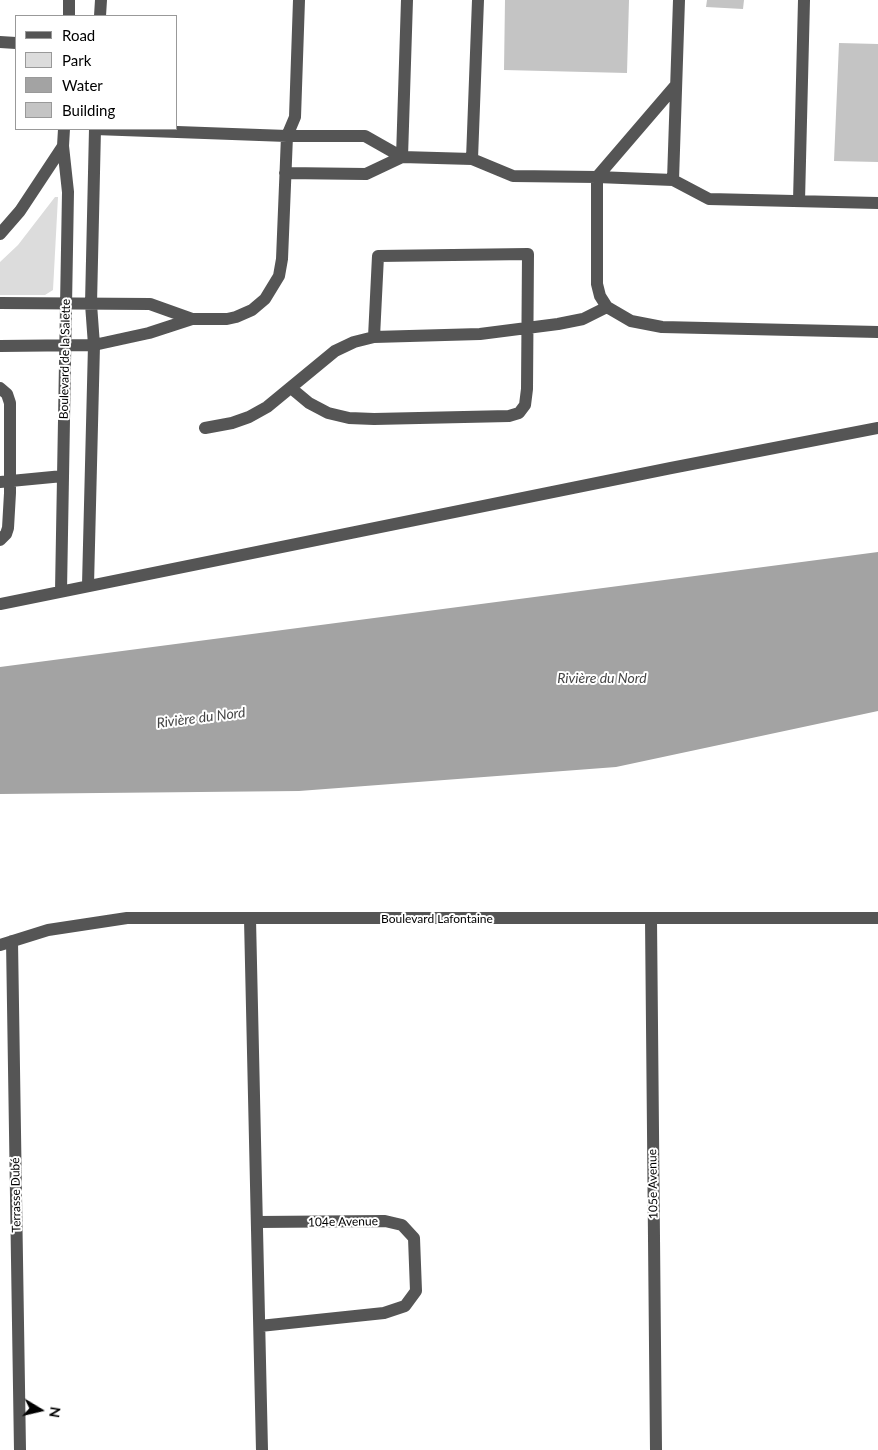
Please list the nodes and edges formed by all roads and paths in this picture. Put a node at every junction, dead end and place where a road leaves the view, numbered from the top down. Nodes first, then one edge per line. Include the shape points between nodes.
1 (69, 0) edge
2 (101, 0) edge
3 (299, 0) edge
4 (407, 0) edge
5 (478, 0) edge
6 (679, 0) edge
7 (804, 0) edge
8 (68, 15) edge
9 (100, 15) edge
10 (0, 42) edge
11 (15, 42) edge
12 (676, 85) junction
13 (64, 130) edge
14 (95, 130) edge
15 (122, 130) edge
16 (287, 136) junction
17 (63, 146) junction
18 (402, 157) junction
19 (472, 159) junction
20 (285, 173) junction
21 (596, 177) junction
22 (673, 180) junction
23 (799, 201) junction
24 (878, 203) edge
25 (0, 234) edge
26 (0, 303) edge
27 (65, 304) junction
28 (91, 304) junction
29 (607, 307) junction
30 (192, 319) junction
31 (526, 328) junction
32 (878, 332) edge
33 (374, 337) junction
34 (65, 345) junction
35 (94, 345) junction
36 (0, 346) edge
37 (0, 388) edge
38 (291, 388) junction
39 (205, 428) dead end
40 (878, 428) edge
41 (63, 476) junction
42 (5, 481) edge
43 (0, 540) edge
44 (88, 585) junction
45 (61, 590) junction
46 (0, 604) edge
47 (878, 918) edge
48 (250, 919) junction
49 (651, 919) junction
50 (6, 943) edge
51 (258, 1222) junction
52 (260, 1326) junction
53 (20, 1450) edge
54 (262, 1450) edge
55 (656, 1450) edge

1 - 8 street
2 - 9 street
3 - 16 street via 295,117
4 - 18 street
5 - 19 street
6 - 12 street
7 - 23 street
10 - 11 street
12 - 21 street
12 - 22 street
13 - 17 street, Boulevard de la Salette
14 - 28 street, Boulevard de la Salette
15 - 16 street
16 - 18 street via 365,136
16 - 20 street
17 - 25 street via 20,211
17 - 27 street, Boulevard de la Salette via 68,192
18 - 19 street
18 - 20 street via 366,174
19 - 21 street via 513,176
20 - 30 street via 281,268 271,292 244,314 227,319
21 - 22 street
21 - 29 street via 597,284
22 - 23 street via 709,199
23 - 24 street
26 - 27 street
27 - 28 street
27 - 34 street, Boulevard de la Salette
28 - 30 street via 150,304
28 - 35 street, Boulevard de la Salette
29 - 31 street via 583,319
29 - 32 street via 631,321 662,327
30 - 35 street via 149,333
31 - 33 street via 480,334
31 - 33 street via 528,254 378,256
31 - 38 street via 525,405 518,413 509,416 349,418 322,410
33 - 38 street via 335,350
34 - 35 street
34 - 36 street
34 - 41 street, Boulevard de la Salette
35 - 44 street, Boulevard de la Salette
37 - 42 street via 10,403
38 - 39 street via 249,417
40 - 44 street
41 - 42 street
41 - 45 street, Boulevard de la Salette
42 - 43 street via 8,528
44 - 45 street
45 - 46 street
47 - 49 street, Boulevard Lafontaine
48 - 49 street, Boulevard Lafontaine
48 - 50 street, Boulevard Lafontaine via 127,918 48,930
48 - 51 street
49 - 55 street, 105e Avenue
50 - 53 street, Terrasse Dubé
51 - 52 street
51 - 52 street, 104e Avenue via 385,1221 402,1225 414,1238 416,1291 405,1306 384,1313
52 - 54 street

